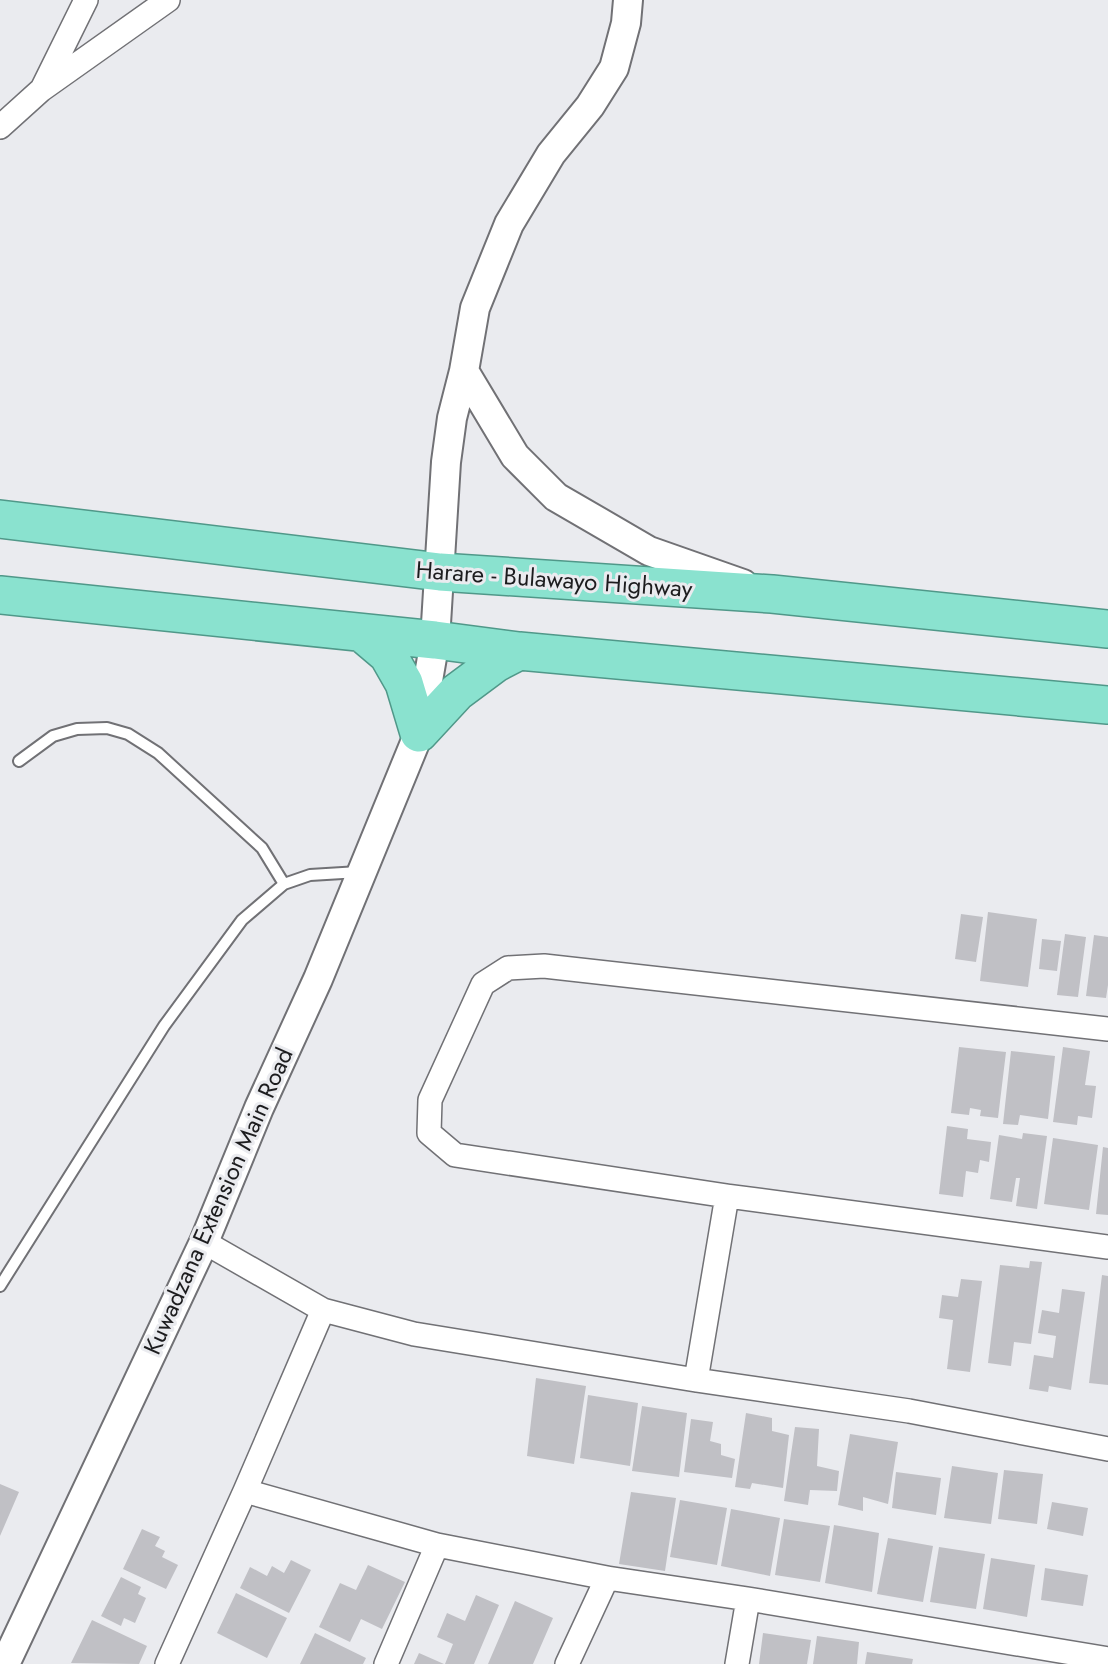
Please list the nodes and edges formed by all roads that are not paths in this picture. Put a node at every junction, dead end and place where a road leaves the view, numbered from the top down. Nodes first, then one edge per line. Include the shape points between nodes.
1 (86, 0) edge
2 (168, 0) edge
3 (628, 0) edge
4 (41, 90) junction
5 (0, 127) edge
6 (464, 371) junction
7 (0, 519) edge
8 (440, 572) junction
9 (772, 594) junction
10 (0, 595) edge
11 (1108, 629) edge
12 (362, 633) junction
13 (435, 640) junction
14 (519, 651) junction
15 (1108, 705) edge
16 (419, 733) junction
17 (19, 761) dead end
18 (362, 872) junction
19 (284, 884) junction
20 (1108, 1029) edge
21 (727, 1196) junction
22 (204, 1242) junction
23 (1108, 1247) edge
24 (0, 1286) edge
25 (323, 1310) junction
26 (696, 1380) junction
27 (1108, 1449) edge
28 (245, 1491) junction
29 (437, 1545) junction
30 (607, 1578) junction
31 (748, 1599) junction
32 (1108, 1659) edge
33 (5, 1664) edge
34 (167, 1664) edge
35 (386, 1664) edge
36 (567, 1664) edge
37 (737, 1664) edge

1 - 4 street
2 - 4 street
3 - 6 street, Kuwadzana Extension Main Road via 614,68 551,153 509,224 475,308
4 - 5 street
6 - 8 street, Kuwadzana Extension Main Road via 446,462
6 - 9 street via 515,456 556,497 649,551
7 - 8 highway, Harare - Bulawayo Highway
8 - 9 highway, Harare - Bulawayo Highway
8 - 13 street, Kuwadzana Extension Main Road
9 - 11 highway, Harare - Bulawayo Highway
10 - 12 highway
12 - 13 highway
12 - 16 highway via 388,654 404,683
13 - 14 highway
13 - 16 street, Kuwadzana Extension Main Road
14 - 15 highway
14 - 16 highway via 457,692
16 - 18 street, Kuwadzana Extension Main Road
17 - 19 lane via 53,736 77,729 107,728 128,734 158,753 262,848
18 - 19 lane via 310,875
18 - 22 street, Kuwadzana Extension Main Road
19 - 24 lane via 242,920 164,1026
20 - 21 street via 544,965 508,968 483,984 430,1100 429,1133 456,1155
21 - 23 street
21 - 26 street
22 - 25 street
22 - 33 street, Kuwadzana Extension Main Road
25 - 26 street via 414,1334
25 - 28 street
26 - 27 street via 909,1411
28 - 29 street
28 - 34 street
29 - 30 street
29 - 35 street
30 - 31 street
30 - 36 street
31 - 32 street
31 - 37 street

